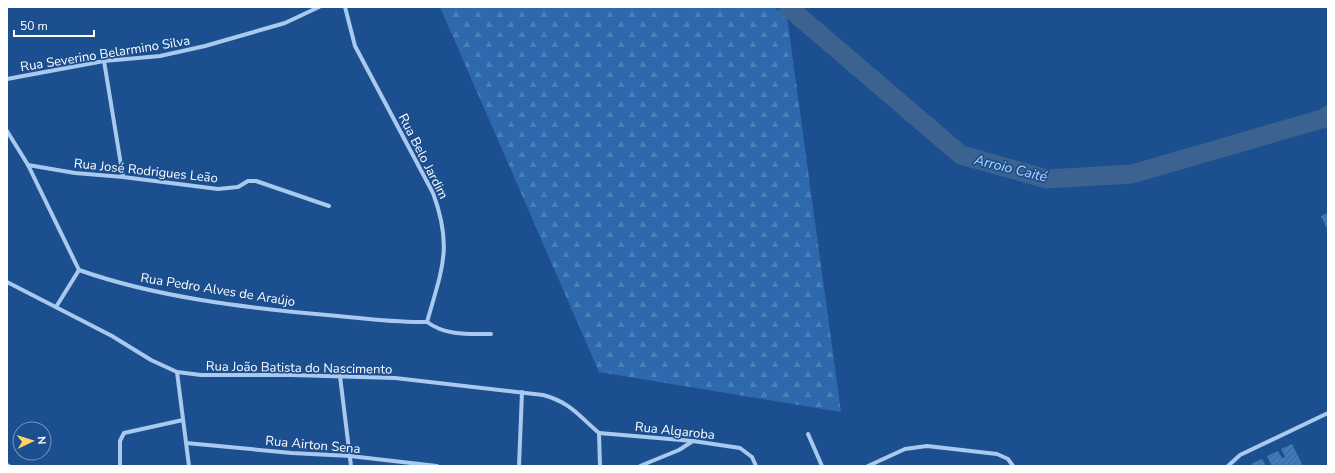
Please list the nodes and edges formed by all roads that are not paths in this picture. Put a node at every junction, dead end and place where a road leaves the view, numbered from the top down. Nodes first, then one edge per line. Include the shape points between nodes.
1 (319, 7) edge
2 (345, 7) edge
3 (104, 61) junction
4 (7, 79) edge
5 (7, 131) edge
6 (28, 165) junction
7 (124, 177) junction
8 (329, 206) dead end
9 (79, 270) junction
10 (7, 282) edge
11 (56, 307) junction
12 (427, 322) junction
13 (491, 334) dead end
14 (177, 372) junction
15 (340, 376) junction
16 (522, 392) junction
17 (1328, 413) edge
18 (183, 420) junction
19 (599, 434) junction
20 (808, 434) dead end
21 (693, 441) junction
22 (186, 443) junction
23 (350, 456) junction
24 (120, 466) edge
25 (188, 466) edge
26 (351, 466) edge
27 (437, 466) edge
28 (519, 466) edge
29 (600, 466) edge
30 (640, 466) edge
31 (756, 466) edge
32 (822, 466) edge
33 (868, 466) edge
34 (1013, 466) edge
35 (1228, 466) edge

1 - 3 street, Rua Severino Belarmino Silva via 285,23 205,46 160,56
2 - 12 street, Rua Belo Jardim via 355,46 434,192 441,214 445,241 444,264
3 - 4 street, Rua Severino Belarmino Silva
3 - 7 street
5 - 6 street
6 - 7 street, Rua José Rodrigues Leão via 75,173
6 - 9 street
7 - 8 street, Rua José Rodrigues Leão via 218,189 238,187 248,181 256,181
9 - 11 street
9 - 12 street, Rua Pedro Alves de Araújo via 136,287 259,309 402,323
10 - 11 street, Rua João Batista do Nascimento
11 - 14 street, Rua João Batista do Nascimento
12 - 13 street via 443,331 457,334
14 - 15 street, Rua João Batista do Nascimento via 201,375
14 - 18 street
15 - 16 street, Rua João Batista do Nascimento via 395,378
15 - 23 street
16 - 19 street, Rua João Batista do Nascimento via 559,399
16 - 28 street
17 - 35 street via 1240,455
18 - 22 street
18 - 24 street via 124,433 120,441
19 - 21 street, Rua Algaroba
19 - 29 street
20 - 32 street
21 - 30 street via 679,450
21 - 31 street, Rua Algaroba via 740,448
22 - 23 street, Rua Airton Sena
22 - 25 street
23 - 26 street
23 - 27 street, Rua Airton Sena
33 - 34 street via 905,449 927,446 997,454 1008,459

